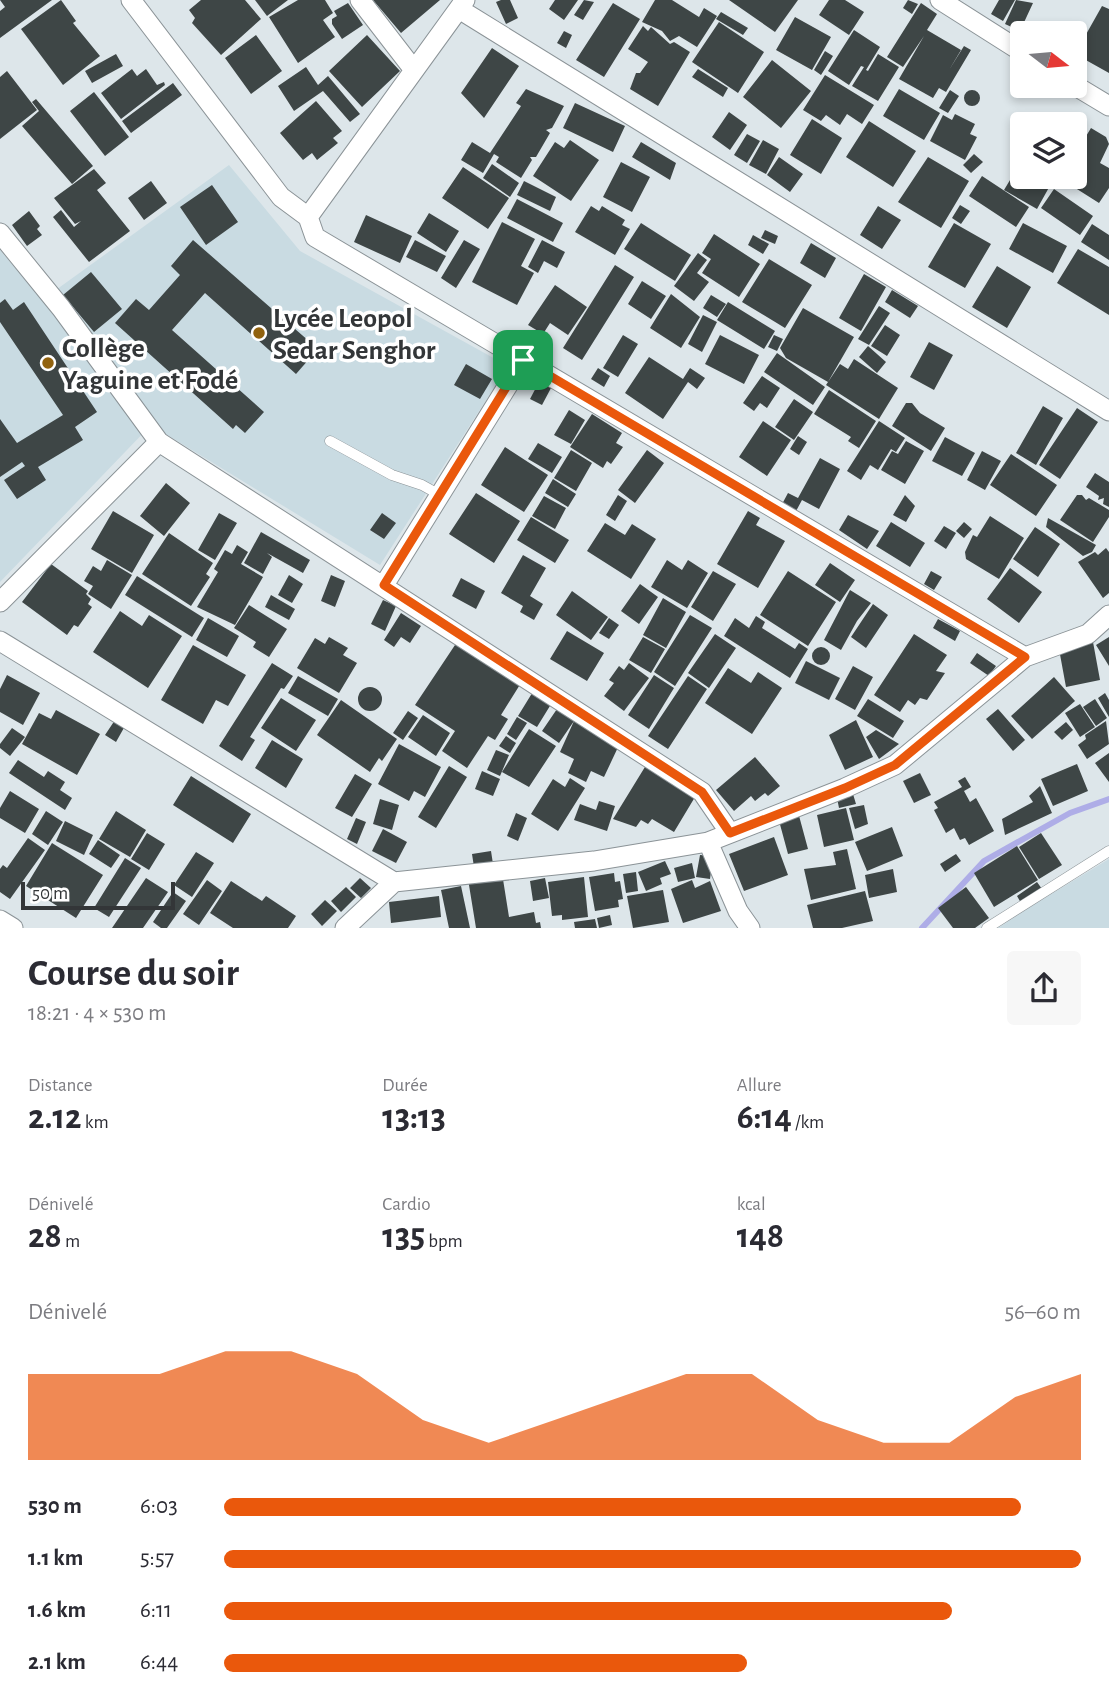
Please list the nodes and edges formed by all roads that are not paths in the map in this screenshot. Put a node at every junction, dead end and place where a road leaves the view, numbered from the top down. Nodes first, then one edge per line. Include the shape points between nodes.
1 (131, 0) edge
2 (360, 0) edge
3 (940, 0) edge
4 (462, 4) edge
5 (1010, 44) edge
6 (414, 70) junction
7 (1087, 93) edge
8 (1109, 106) edge
9 (308, 217) junction
10 (0, 233) edge
11 (523, 360) junction
12 (1109, 411) edge
13 (330, 441) dead end
14 (159, 442) junction
15 (440, 495) junction
16 (384, 585) junction
17 (0, 603) edge
18 (1109, 615) edge
19 (0, 641) edge
20 (1025, 657) junction
21 (730, 833) junction
22 (708, 842) junction
23 (1109, 852) edge
24 (394, 883) junction
25 (0, 920) edge
26 (13, 928) edge
27 (345, 928) edge
28 (750, 928) edge
29 (987, 928) edge

1 - 9 street via 281,197
2 - 6 street
3 - 5 street
4 - 6 street
4 - 12 street
6 - 9 street
7 - 8 street
9 - 11 street via 315,237
10 - 14 street
11 - 15 street
11 - 20 street
13 - 15 lane
14 - 16 street
14 - 17 street
15 - 16 street
16 - 21 street via 702,792
18 - 20 street via 1088,634
19 - 24 street
20 - 21 street via 895,765
21 - 22 street
22 - 24 street via 594,861
22 - 28 street
23 - 29 lane
24 - 27 street
25 - 26 street

